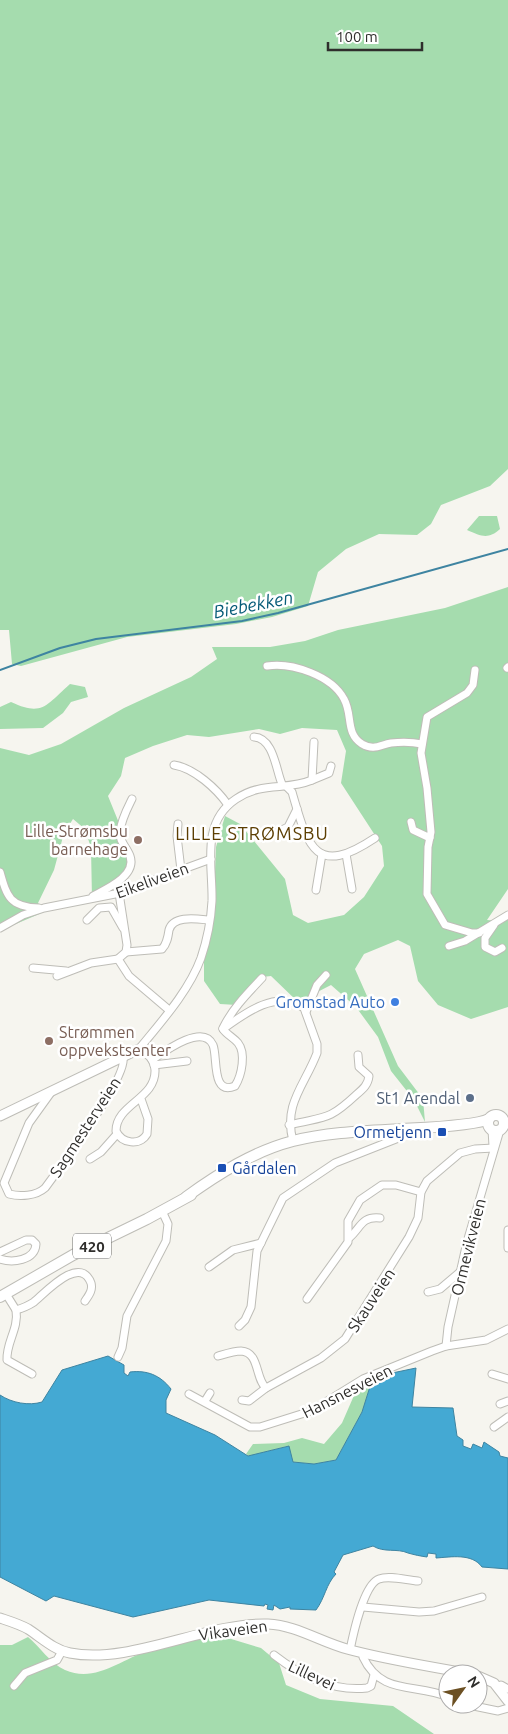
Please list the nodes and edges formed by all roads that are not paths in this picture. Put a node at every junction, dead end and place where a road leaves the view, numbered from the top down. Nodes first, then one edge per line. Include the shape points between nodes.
1 (267, 666) dead end
2 (475, 670) dead end
3 (254, 737) dead end
4 (314, 742) dead end
5 (422, 744) junction
6 (174, 765) dead end
7 (331, 766) dead end
8 (312, 780) junction
9 (284, 786) junction
10 (132, 799) dead end
11 (228, 805) junction
12 (297, 809) junction
13 (411, 822) dead end
14 (178, 824) dead end
15 (278, 832) dead end
16 (375, 838) dead end
17 (430, 838) junction
18 (322, 854) junction
19 (346, 854) junction
20 (211, 859) junction
21 (181, 870) junction
22 (0, 872) edge
23 (352, 888) dead end
24 (316, 890) dead end
25 (119, 893) junction
26 (92, 898) junction
27 (44, 908) junction
28 (508, 916) edge
29 (87, 920) dead end
30 (209, 920) junction
31 (495, 922) junction
32 (0, 928) edge
33 (479, 933) junction
34 (127, 938) junction
35 (449, 946) dead end
36 (502, 948) dead end
37 (126, 952) junction
38 (118, 959) junction
39 (33, 968) dead end
40 (72, 970) junction
41 (326, 974) dead end
42 (57, 976) dead end
43 (262, 978) dead end
44 (169, 1010) junction
45 (306, 1012) junction
46 (223, 1029) junction
47 (139, 1049) junction
48 (358, 1055) dead end
49 (123, 1058) junction
50 (187, 1061) dead end
51 (153, 1063) junction
52 (52, 1091) junction
53 (141, 1099) junction
54 (0, 1116) edge
55 (505, 1118) edge
56 (289, 1125) junction
57 (497, 1127) edge
58 (402, 1130) junction
59 (117, 1134) junction
60 (293, 1141) junction
61 (494, 1148) junction
62 (90, 1159) dead end
63 (421, 1192) junction
64 (162, 1211) junction
65 (380, 1218) dead end
66 (508, 1230) edge
67 (348, 1238) junction
68 (260, 1243) junction
69 (508, 1248) edge
70 (0, 1252) edge
71 (0, 1259) edge
72 (209, 1267) dead end
73 (460, 1272) junction
74 (428, 1292) dead end
75 (3, 1296) edge
76 (307, 1299) dead end
77 (85, 1301) dead end
78 (16, 1310) junction
79 (239, 1326) dead end
80 (508, 1329) edge
81 (446, 1346) junction
82 (218, 1356) dead end
83 (118, 1357) dead end
84 (32, 1374) dead end
85 (492, 1374) dead end
86 (508, 1379) edge
87 (266, 1388) junction
88 (210, 1393) dead end
89 (188, 1394) dead end
90 (242, 1400) dead end
91 (205, 1401) junction
92 (508, 1401) edge
93 (500, 1404) dead end
94 (508, 1417) edge
95 (494, 1427) dead end
96 (418, 1580) dead end
97 (482, 1597) dead end
98 (362, 1607) junction
99 (0, 1618) edge
100 (350, 1650) junction
101 (62, 1651) junction
102 (364, 1653) junction
103 (274, 1654) dead end
104 (438, 1668) edge
105 (374, 1675) junction
106 (488, 1679) edge
107 (14, 1686) dead end
108 (498, 1687) junction
109 (508, 1689) edge
110 (438, 1692) edge
111 (508, 1701) edge
112 (508, 1708) edge
113 (488, 1709) edge

1 - 5 street via 294,667 330,684 344,697 352,734 363,744 375,748 389,744
2 - 5 street via 473,685 467,693 427,716
3 - 9 street via 268,747
4 - 8 street
5 - 17 street via 421,764 427,788
6 - 11 street via 184,766 196,774
7 - 8 street via 329,773
8 - 9 street
9 - 11 street via 246,793
9 - 12 street via 292,792
10 - 26 street, Eikeliveien via 120,831 122,844 130,856 129,868 118,882
11 - 20 street via 214,825 210,840
12 - 15 street via 288,827
12 - 18 street via 309,843
13 - 17 street via 413,830
14 - 21 street via 176,836
16 - 19 street
17 - 33 street via 428,896 445,925
18 - 19 street via 333,857
18 - 24 street
19 - 23 street
20 - 21 street, Eikeliveien
20 - 30 street
21 - 25 street, Eikeliveien
22 - 27 street via 5,889 14,902 26,908
25 - 26 street, Eikeliveien
25 - 34 street
26 - 27 street, Eikeliveien
27 - 32 street, Eikeliveien
28 - 31 street
29 - 34 street via 99,908 111,907
30 - 37 street via 176,921 170,926 162,949
30 - 44 street via 193,976
31 - 33 street
31 - 36 street via 485,938 485,947 495,952
33 - 35 street
34 - 37 street
37 - 38 street
38 - 40 street
38 - 44 street via 129,976
39 - 40 street via 61,972
40 - 42 street
41 - 45 street
43 - 46 street via 240,999
44 - 47 street
45 - 46 street via 290,1001 275,1001
45 - 56 street via 317,1044 315,1058 292,1106
46 - 51 street via 242,1051 235,1086 221,1084 213,1044 201,1036 192,1037
47 - 49 main road
47 - 51 street
48 - 56 street via 359,1067 369,1076 367,1085 334,1114
49 - 52 main road
49 - 52 street, Sagmesterveien via 122,1070 101,1107 76,1147 44,1188 26,1195 9,1194 4,1183 25,1131
50 - 51 street
51 - 53 street via 153,1084
52 - 54 main road
53 - 59 street via 119,1119
53 - 59 street via 149,1126 145,1138 134,1143
55 - 57 main road via 505,1122
56 - 60 street
57 - 58 main road, 420
57 - 61 street, Ormevikveien
58 - 60 main road, 420
58 - 68 street via 396,1139 335,1163 289,1192 278,1203
59 - 62 street
60 - 64 main road, 420 via 235,1165
61 - 63 street via 460,1153 427,1181
61 - 73 street, Ormevikveien
63 - 67 street via 396,1185 377,1187 360,1200 349,1216
63 - 87 street, Skauveien via 418,1218 409,1237 345,1340 321,1358
64 - 75 main road, 420 via 73,1255
64 - 83 street via 168,1224 166,1241 127,1316
65 - 67 street via 363,1220
66 - 69 street
67 - 76 street via 346,1246
68 - 72 street via 233,1250
68 - 79 street via 251,1307 246,1320
70 - 71 street via 26,1240 36,1244 29,1256 16,1261
73 - 74 street via 440,1289
73 - 81 street, Ormevikveien
75 - 78 street
77 - 78 street via 91,1292 90,1282 84,1274 72,1273 32,1304
78 - 84 street via 16,1327 6,1352 7,1360
80 - 81 street, Hansnesveien via 486,1340
81 - 91 street, Hansnesveien via 363,1379 311,1411 260,1427 250,1427
82 - 87 street via 242,1351 248,1354 255,1360 260,1380
85 - 86 street
87 - 90 street, Skauveien via 249,1401
88 - 91 street
89 - 91 street, Hansnesveien
92 - 93 street
94 - 95 street
96 - 98 street via 377,1580
97 - 98 street via 434,1611
98 - 100 street
99 - 101 main road, Vikaveien via 27,1629
100 - 101 main road, Vikaveien via 286,1626 266,1624 235,1627 102,1655
100 - 102 main road, Vikaveien
101 - 107 street via 57,1660 25,1673
102 - 104 main road, Vikaveien
102 - 105 street via 363,1658
103 - 105 street, Lillevei via 297,1671 341,1689 367,1688 371,1686
105 - 110 street via 398,1687
106 - 108 main road
108 - 109 street via 502,1684
108 - 111 main road
112 - 113 street via 498,1711

